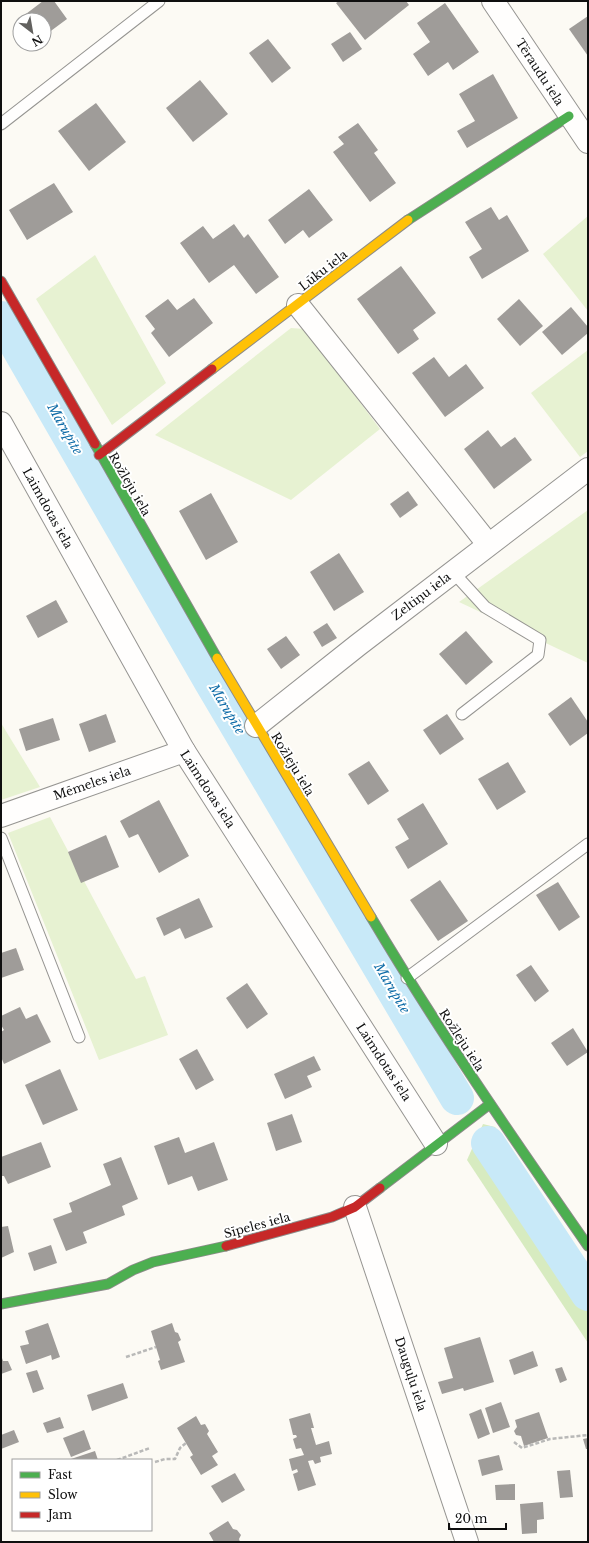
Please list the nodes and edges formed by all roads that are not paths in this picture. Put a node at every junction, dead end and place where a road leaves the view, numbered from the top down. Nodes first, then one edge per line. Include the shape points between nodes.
1 (159, 1) edge
2 (493, 1) edge
3 (569, 116) junction
4 (1, 124) edge
5 (588, 142) edge
6 (1, 280) edge
7 (298, 305) junction
8 (1, 423) edge
9 (99, 455) junction
10 (588, 469) edge
11 (488, 544) junction
12 (453, 572) junction
13 (462, 714) dead end
14 (256, 726) junction
15 (184, 751) junction
16 (1, 816) edge
17 (1, 838) edge
18 (588, 844) edge
19 (407, 978) junction
20 (79, 1036) dead end
21 (490, 1104) junction
22 (436, 1144) junction
23 (355, 1207) junction
24 (588, 1246) edge
25 (1, 1304) edge
26 (467, 1542) edge

1 - 4 lane
2 - 3 street, Tēraudu iela
3 - 5 street, Tēraudu iela
3 - 7 street, Lūku iela via 412,217
6 - 9 street, Rožleju iela
7 - 9 street, Lūku iela
7 - 11 street
8 - 15 street, Laimdotas iela
9 - 14 street, Rožleju iela
10 - 11 street, Zeltiņu iela
11 - 12 street, Zeltiņu iela
12 - 13 lane via 486,607 540,640 538,655
12 - 14 street, Zeltiņu iela
14 - 19 street, Rožleju iela
15 - 16 street, Mēmeles iela
15 - 22 street, Laimdotas iela
17 - 20 lane
18 - 19 lane
19 - 21 street, Rožleju iela
21 - 22 street, Sīpeles iela
21 - 24 street, Rožleju iela
22 - 23 street, Sīpeles iela
23 - 25 street, Sīpeles iela via 332,1217 232,1245 153,1262 132,1270 108,1284
23 - 26 street, Dauguļu iela

